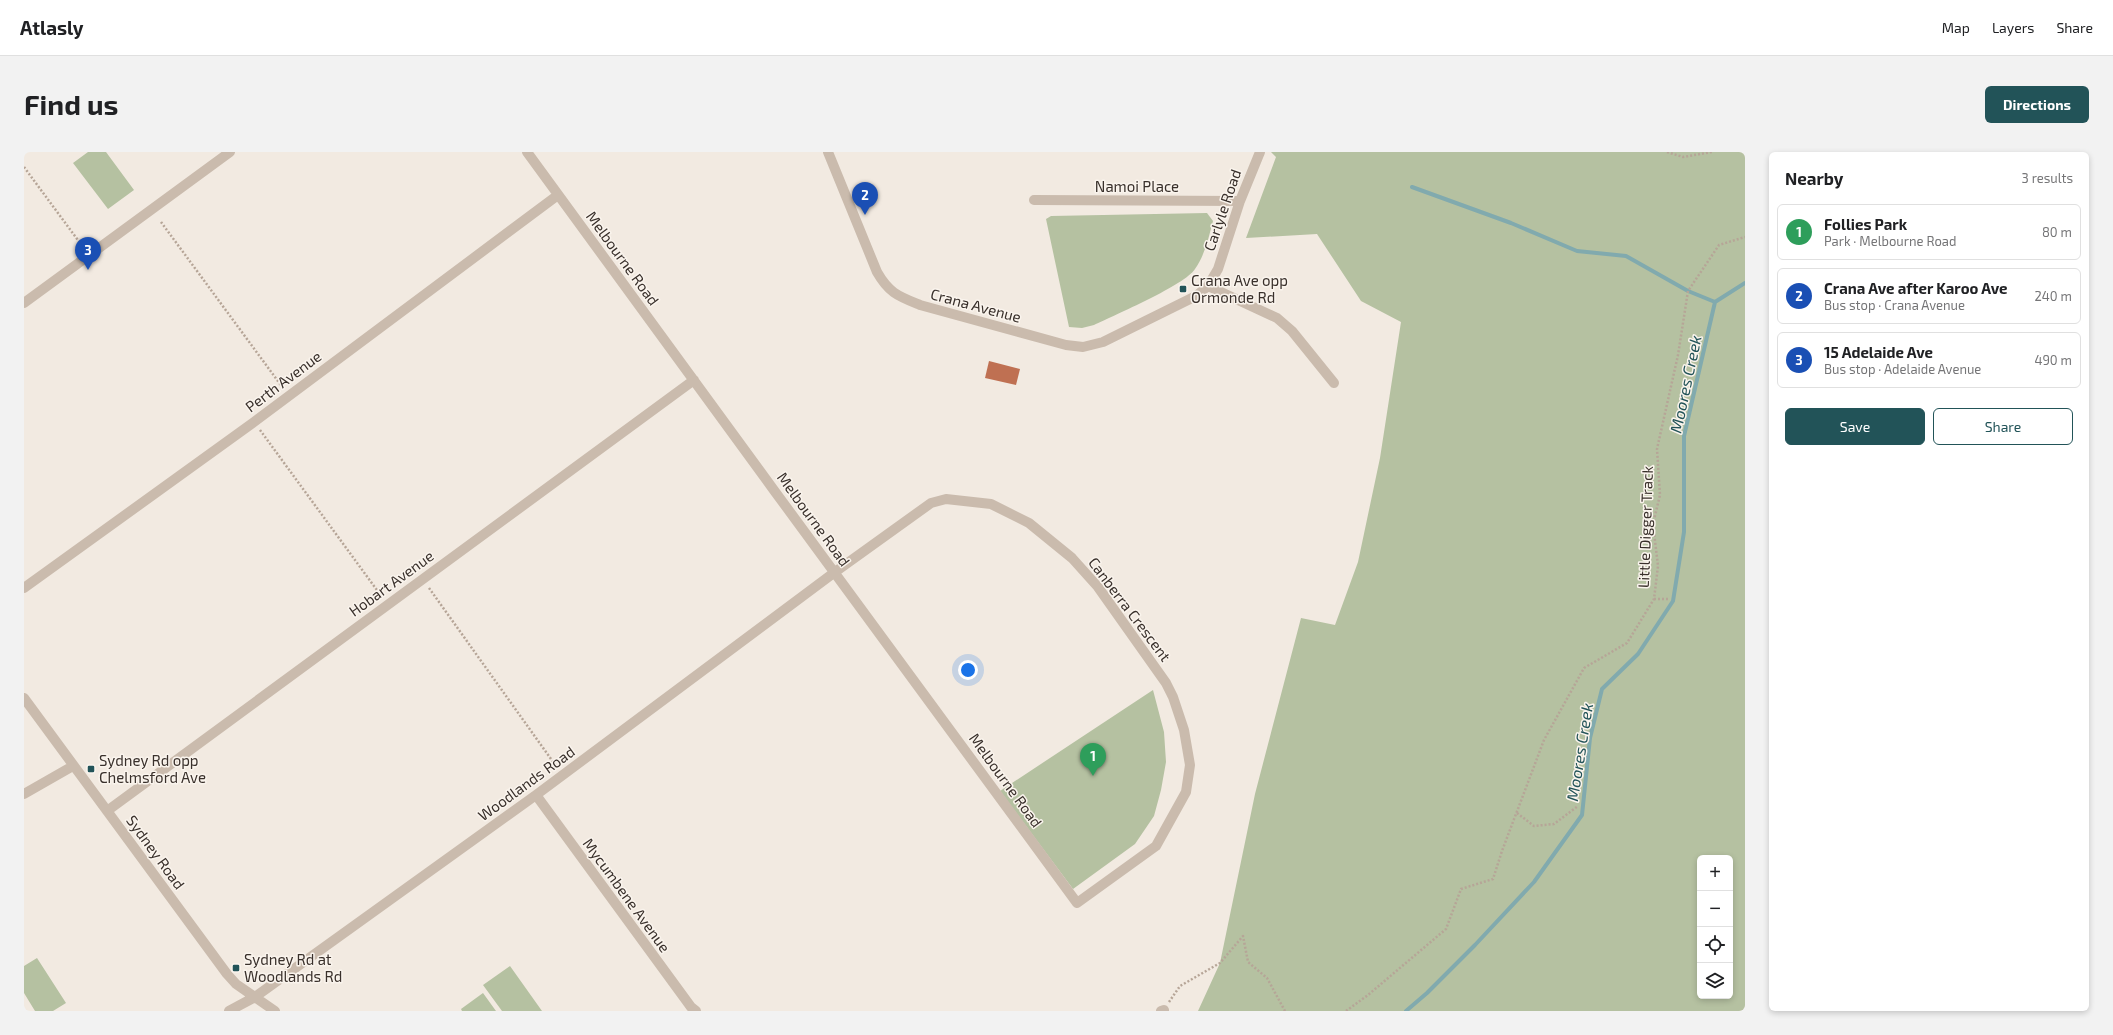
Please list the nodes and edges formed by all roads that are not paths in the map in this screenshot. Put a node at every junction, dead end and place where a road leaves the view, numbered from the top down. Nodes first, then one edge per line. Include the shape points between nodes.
1 (230, 152) edge
2 (527, 152) edge
3 (828, 152) edge
4 (1260, 152) edge
5 (558, 195) junction
6 (1034, 200) dead end
7 (1240, 201) junction
8 (1208, 286) junction
9 (1196, 296) joint
10 (24, 303) edge
11 (694, 380) junction
12 (1334, 383) dead end
13 (835, 572) junction
14 (24, 588) edge
15 (24, 698) edge
16 (73, 766) junction
17 (24, 794) edge
18 (536, 795) junction
19 (107, 811) junction
20 (1077, 903) joint
21 (255, 997) junction
22 (229, 1011) edge
23 (275, 1011) edge
24 (696, 1011) edge

1 - 10 street
2 - 5 street, Melbourne Road
3 - 9 street, Crana Avenue via 880,278 886,288 914,303 1066,345 1082,347 1103,342
4 - 7 street, Carlyle Road
5 - 11 street, Melbourne Road
5 - 14 street, Perth Avenue via 254,422
6 - 7 street, Namoi Place
7 - 8 street, Carlyle Road via 1218,269
8 - 9 street, Carlyle Road
8 - 12 street via 1277,318 1292,331
11 - 13 street, Melbourne Road
11 - 19 street, Hobart Avenue
13 - 18 street, Woodlands Road
13 - 20 street, Melbourne Road
13 - 20 street, Canberra Crescent via 931,503 946,499 991,504 1028,523 1072,558 1098,587 1173,696 1184,730 1190,765 1186,792 1156,846
15 - 16 street, Sydney Road
16 - 17 street
16 - 19 street, Sydney Road
18 - 21 street, Woodlands Road
18 - 24 street, Mycumbene Avenue
19 - 21 street, Sydney Road via 227,974 236,984
21 - 22 street, Woodlands Road
21 - 23 street, Sydney Road

